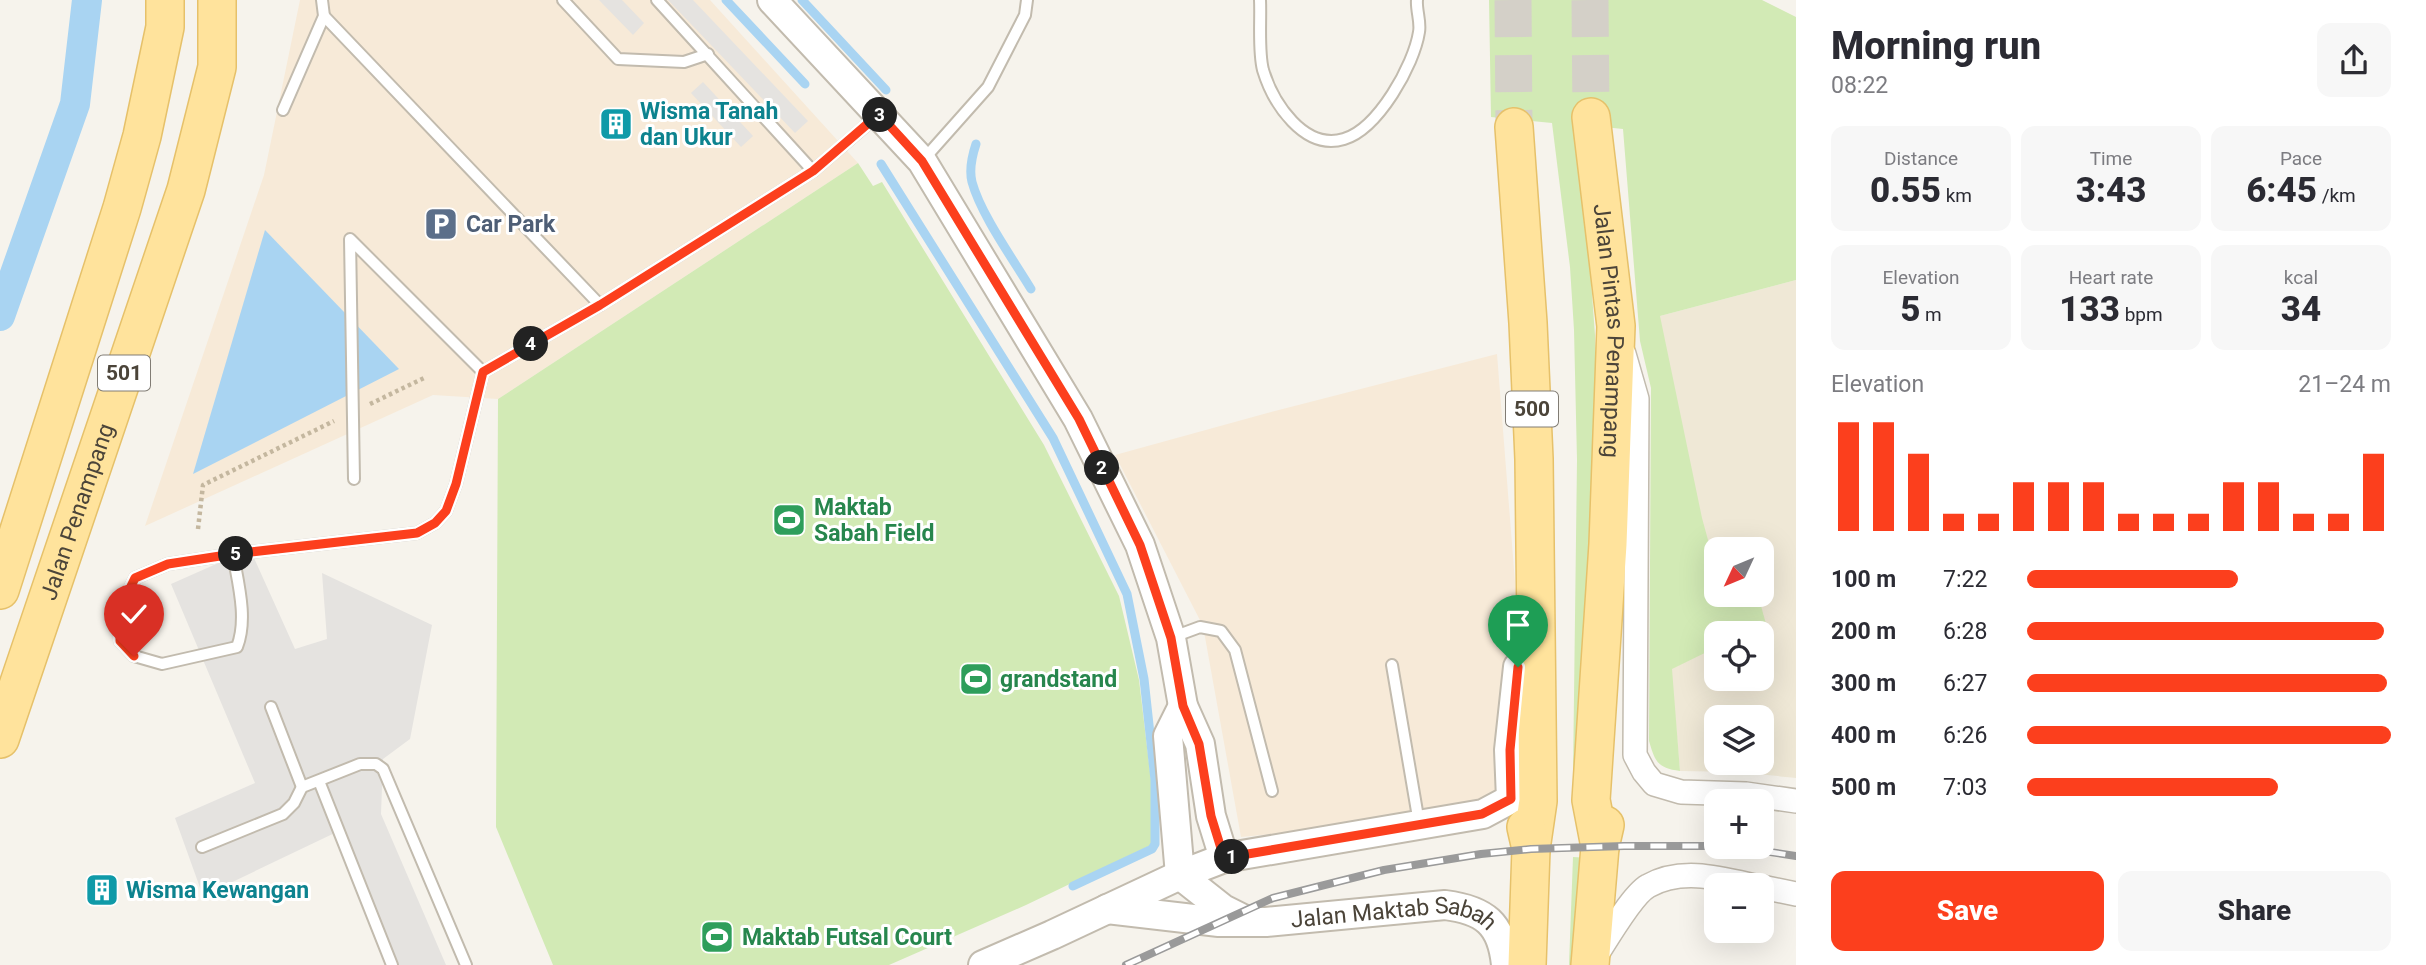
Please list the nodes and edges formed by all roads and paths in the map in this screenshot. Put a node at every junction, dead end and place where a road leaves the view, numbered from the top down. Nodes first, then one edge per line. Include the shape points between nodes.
1 (165, 0) edge
2 (217, 0) edge
3 (322, 0) edge
4 (563, 0) edge
5 (657, 0) edge
6 (772, 0) edge
7 (1027, 0) edge
8 (1260, 0) edge
9 (1417, 0) edge
10 (324, 16) junction
11 (708, 54) junction
12 (283, 110) dead end
13 (879, 114) junction
14 (1591, 117) tunnel mouth
15 (1514, 127) tunnel mouth
16 (922, 161) junction
17 (813, 171) junction
18 (600, 305) junction
19 (1616, 326) junction
20 (483, 372) junction
21 (426, 377) dead end
22 (364, 407) dead end
23 (339, 419) dead end
24 (354, 479) dead end
25 (198, 528) dead end
26 (233, 554) junction
27 (0, 590) edge
28 (1535, 595) junction
29 (1171, 638) junction
30 (1392, 665) dead end
31 (1518, 667) junction
32 (1183, 706) junction
33 (271, 708) dead end
34 (0, 739) edge
35 (318, 781) junction
36 (302, 787) junction
37 (1272, 791) dead end
38 (1796, 801) edge
39 (1420, 826) junction
40 (202, 847) dead end
41 (1531, 849) junction
42 (1224, 858) junction
43 (1180, 875) junction
44 (1704, 875) edge
45 (1774, 889) edge
46 (1796, 894) edge
47 (1107, 909) junction
48 (1247, 921) junction
49 (392, 965) edge
50 (466, 965) edge
51 (983, 965) edge
52 (1506, 965) edge
53 (1527, 965) edge
54 (1590, 965) edge

1 - 27 main road, Jalan Penampang / 501 via 165,27 122,208
2 - 34 main road, Jalan Penampang / 501 via 217,67 186,190
3 - 10 lane
4 - 11 lane via 618,59 684,62
5 - 11 lane
6 - 13 street
7 - 16 lane via 1025,15 988,87
8 - 9 lane via 1262,68 1292,124 1316,139 1344,139 1368,125 1392,94 1419,31
10 - 12 lane
10 - 18 lane
11 - 17 lane
13 - 16 street
13 - 17 lane
14 - 19 main road, Jalan Pintas Penampang
15 - 28 main road, 500 via 1534,459
16 - 29 street via 1079,419 1140,545
17 - 18 lane
18 - 20 lane
19 - 38 street via 1637,399 1635,755 1654,784 1681,792
19 - 54 main road, Jalan Pintas Penampang via 1591,800 1600,847
20 - 24 lane via 350,239
20 - 26 lane via 456,484 446,511 435,523 417,533
21 - 22 path
23 - 25 path via 203,485
26 - 26 lane via 168,564 135,578 120,609 120,641 134,656 162,664 237,647 241,602
28 - 31 main road, 500
28 - 41 main road, 500 via 1538,801
29 - 32 street
29 - 37 lane via 1199,627 1222,631 1235,649
30 - 39 lane
31 - 39 street via 1510,750 1511,799 1482,814
31 - 41 main road, 500
32 - 42 street via 1199,744 1211,816
32 - 43 street via 1168,736
33 - 36 lane
35 - 36 lane
35 - 49 lane
35 - 50 lane via 369,763 383,769
36 - 40 lane via 283,814
39 - 42 street
41 - 53 main road, 500
42 - 43 street
43 - 47 street
43 - 48 street via 1223,909
44 - 54 street via 1674,877 1646,886
45 - 46 street
47 - 48 street, Jalan Maktab Sabah
47 - 51 street
48 - 52 street, Jalan Maktab Sabah via 1445,905 1469,908 1484,915 1496,931

